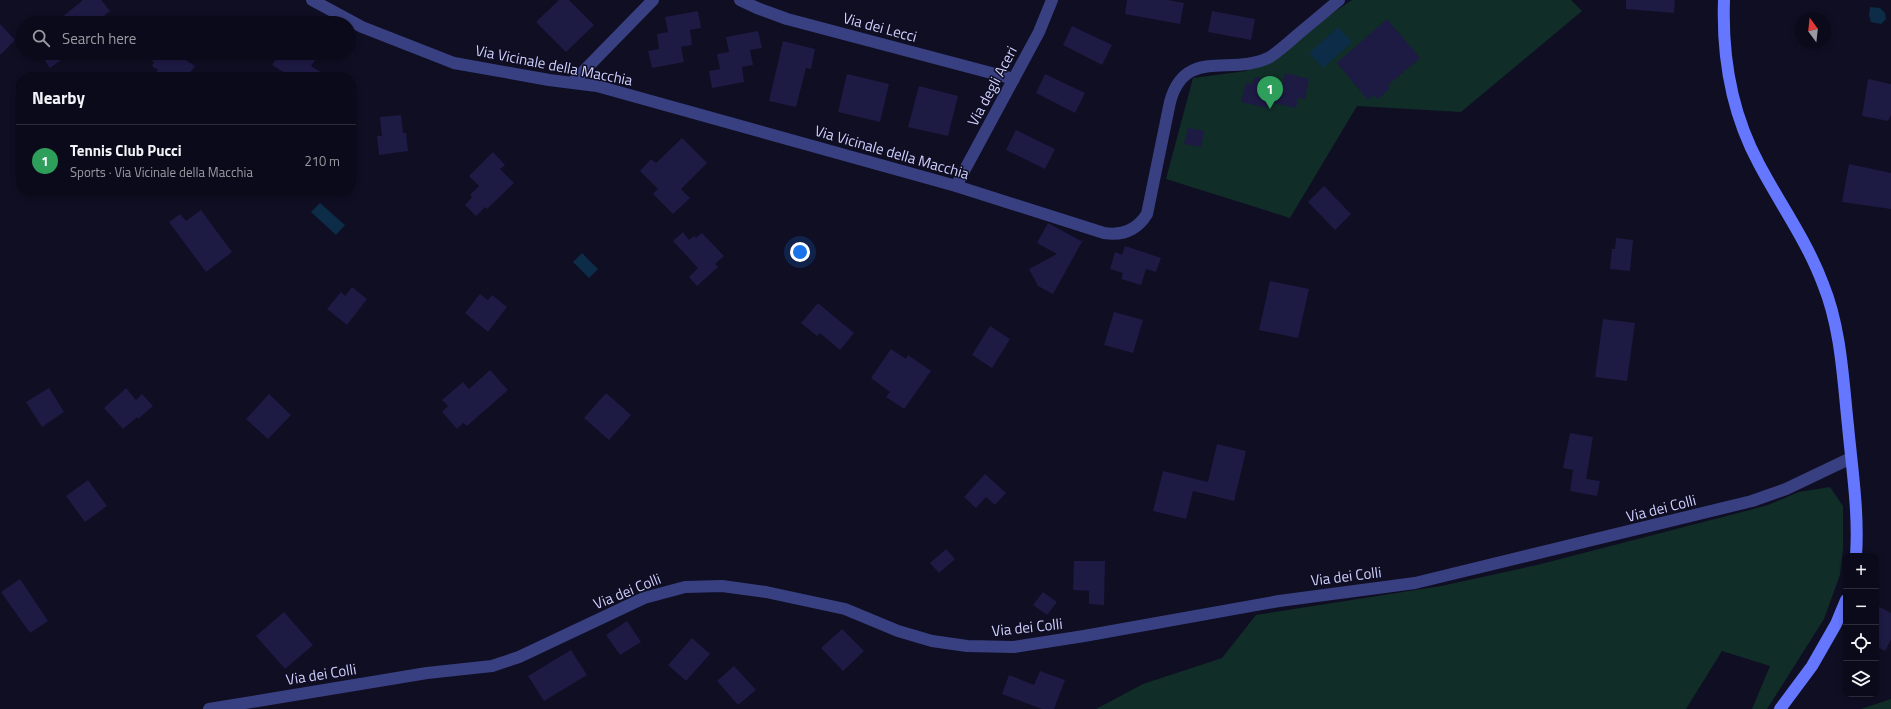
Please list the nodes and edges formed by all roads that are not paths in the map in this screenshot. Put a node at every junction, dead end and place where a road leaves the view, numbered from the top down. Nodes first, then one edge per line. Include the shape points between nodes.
1 (312, 0) edge
2 (653, 0) edge
3 (740, 0) edge
4 (1052, 0) edge
5 (1339, 0) edge
6 (1724, 0) edge
7 (342, 16) edge
8 (356, 24) edge
9 (1014, 79) junction
10 (572, 83) junction
11 (956, 186) junction
12 (1851, 458) junction
13 (1856, 553) edge
14 (1843, 607) edge
15 (209, 709) edge
16 (1780, 709) edge

1 - 7 street, Via Vicinale della Macchia
2 - 10 street
3 - 9 street, Via dei Lecci via 787,19
4 - 9 street, Via degli Aceri via 1039,32
5 - 11 street, Via Vicinale della Macchia via 1270,57 1251,64 1202,66 1190,70 1180,78 1173,89 1149,209 1144,219 1131,230 1116,234 1104,233
6 - 12 main road via 1729,74 1743,128 1758,163 1810,255 1828,298 1838,344
8 - 10 street, Via Vicinale della Macchia via 454,63
9 - 11 street, Via degli Aceri
10 - 11 street, Via Vicinale della Macchia via 597,86
12 - 13 main road
12 - 15 street, Via dei Colli via 1752,502 1434,579 1251,606 1048,643 995,647 939,643 898,631 845,609 745,589 694,586 668,590 644,598 492,666 427,673
14 - 16 main road via 1812,666

